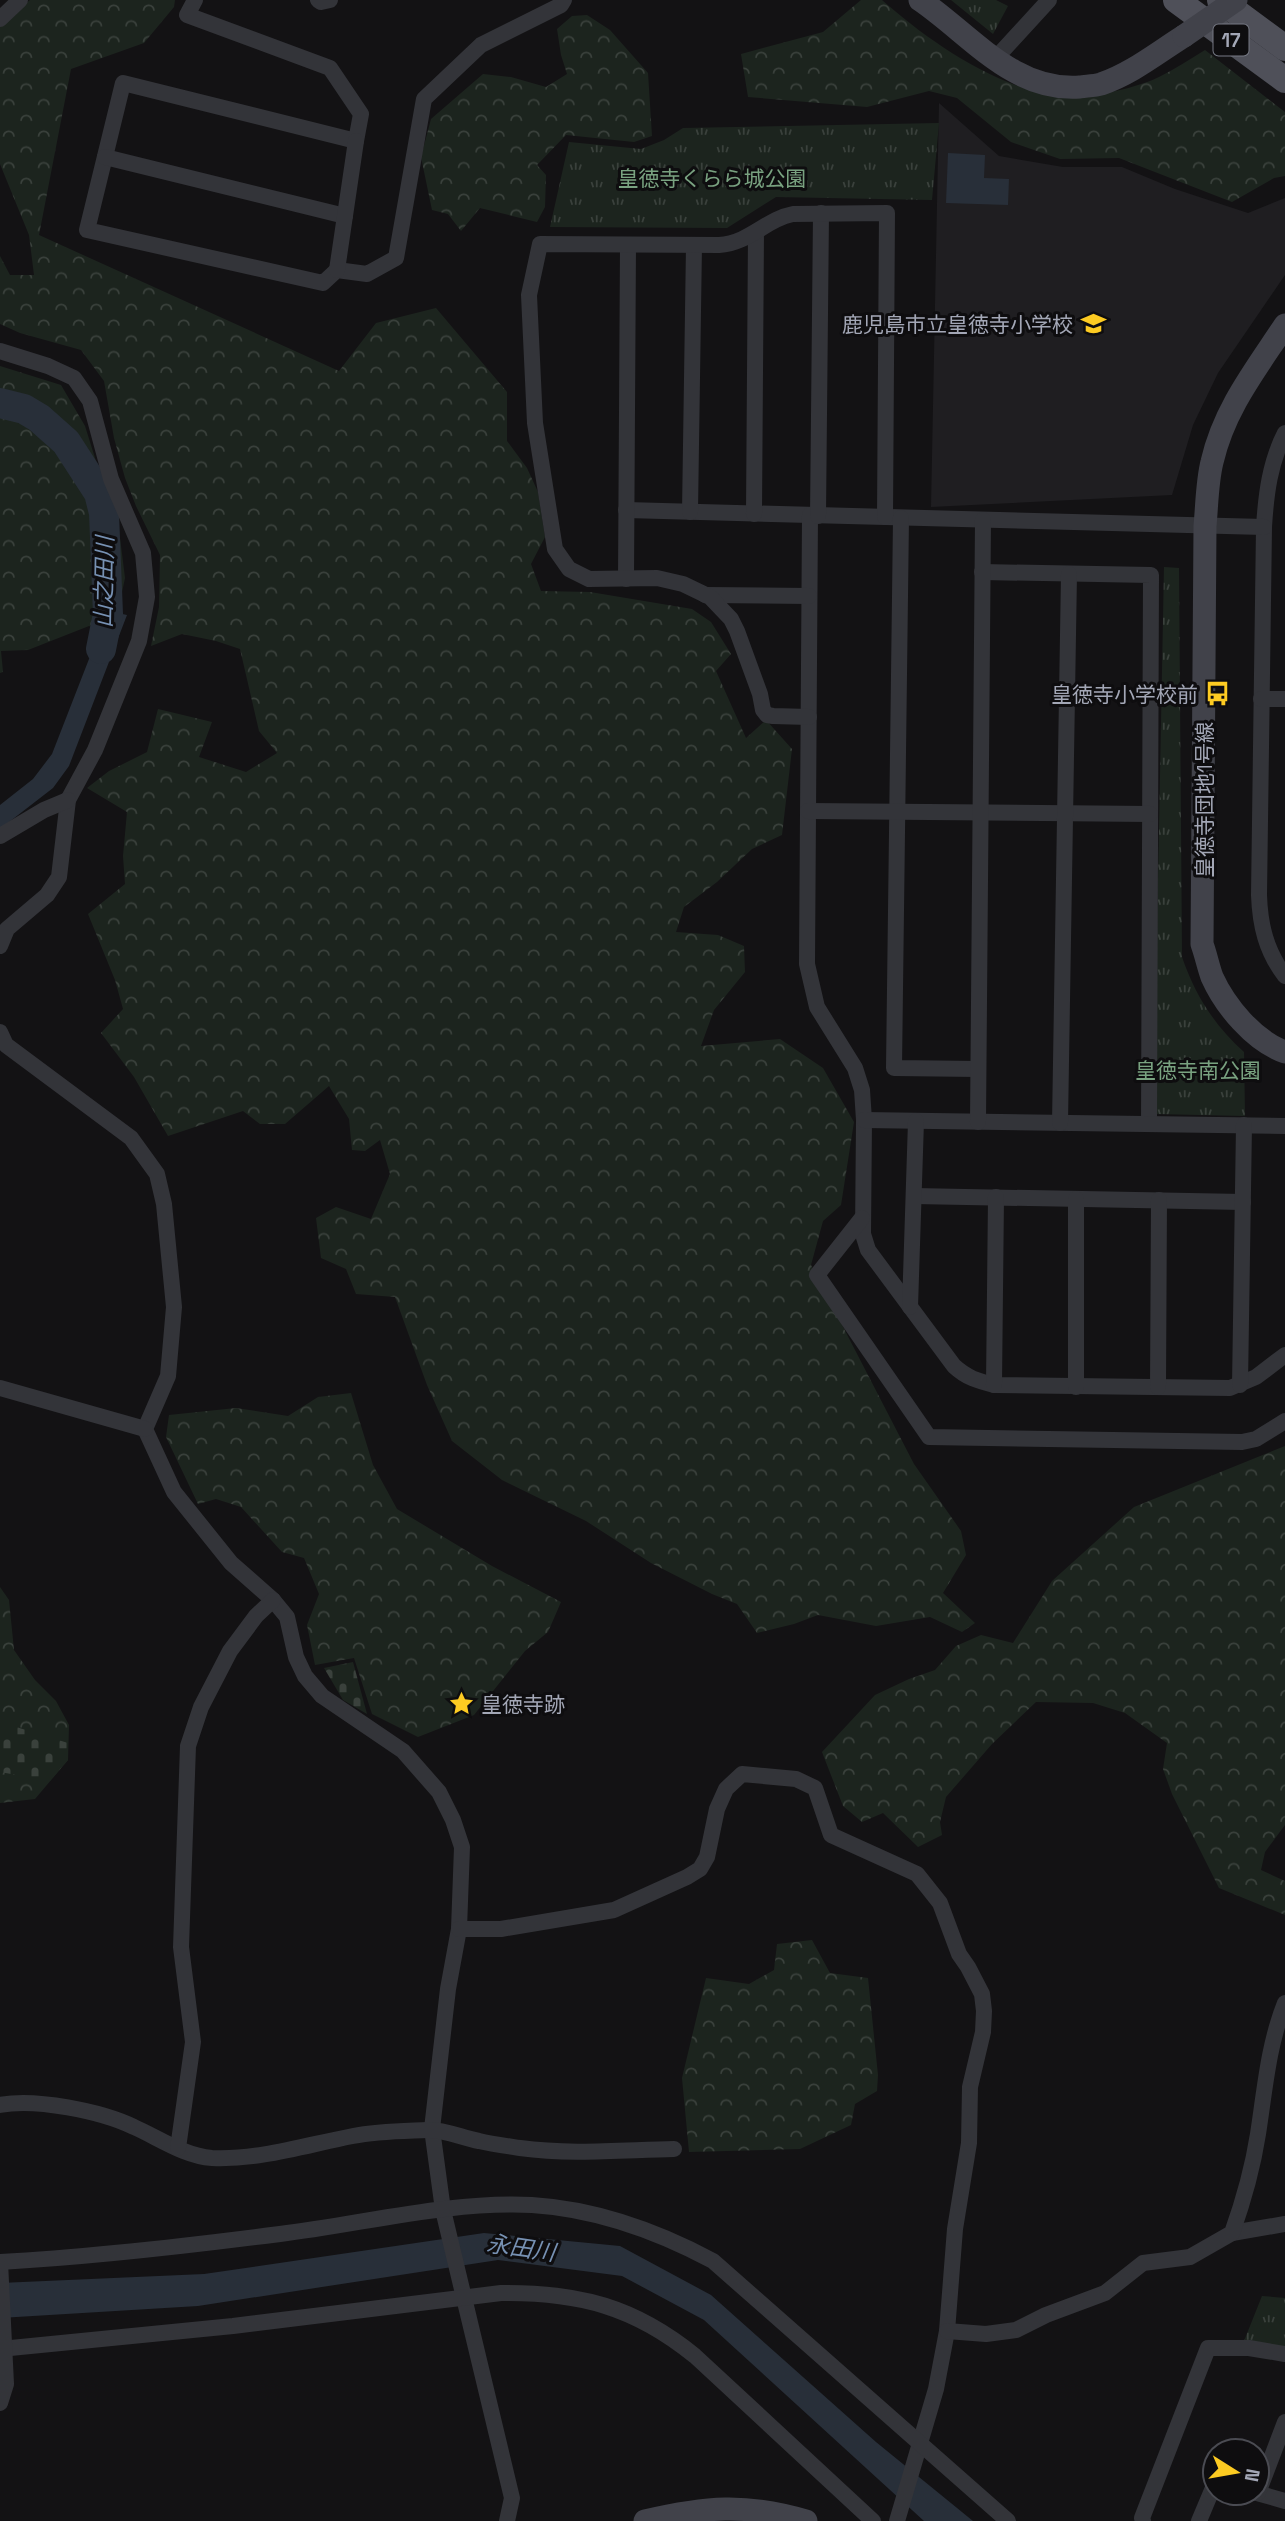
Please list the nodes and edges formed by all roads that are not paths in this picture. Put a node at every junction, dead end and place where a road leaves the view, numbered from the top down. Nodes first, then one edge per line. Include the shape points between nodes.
1 (20, 0) edge
2 (195, 0) edge
3 (318, 0) edge
4 (330, 0) edge
5 (564, 0) edge
6 (1049, 0) edge
7 (1176, 0) edge
8 (1220, 0) edge
9 (1236, 0) edge
10 (929, 3) edge
11 (0, 19) edge
12 (1285, 48) edge
13 (995, 59) junction
14 (1285, 80) edge
15 (356, 141) junction
16 (105, 158) junction
17 (821, 213) junction
18 (345, 216) junction
19 (756, 232) junction
20 (628, 244) junction
21 (694, 245) junction
22 (337, 270) junction
23 (1285, 325) edge
24 (0, 351) edge
25 (1285, 432) edge
26 (626, 510) junction
27 (690, 512) junction
28 (754, 514) junction
29 (814, 515) junction
30 (893, 518) junction
31 (983, 520) junction
32 (1205, 526) junction
33 (1264, 527) junction
34 (982, 572) junction
35 (1069, 574) junction
36 (626, 579) junction
37 (705, 595) junction
38 (809, 596) junction
39 (1261, 699) junction
40 (1285, 699) edge
41 (809, 717) junction
42 (68, 800) junction
43 (808, 811) junction
44 (897, 812) junction
45 (980, 813) junction
46 (1065, 813) junction
47 (1150, 814) junction
48 (0, 836) edge
49 (0, 946) edge
50 (1285, 976) edge
51 (0, 1032) edge
52 (1285, 1052) edge
53 (978, 1069) junction
54 (864, 1120) junction
55 (916, 1121) junction
56 (978, 1122) junction
57 (1060, 1123) junction
58 (1149, 1124) junction
59 (1244, 1125) junction
60 (1285, 1126) edge
61 (914, 1196) junction
62 (996, 1197) junction
63 (1076, 1199) junction
64 (1159, 1200) junction
65 (1243, 1202) junction
66 (863, 1217) junction
67 (910, 1307) junction
68 (1285, 1355) edge
69 (994, 1385) junction
70 (1240, 1385) junction
71 (1076, 1387) junction
72 (1158, 1387) junction
73 (0, 1388) edge
74 (1285, 1421) edge
75 (145, 1429) junction
76 (273, 1600) junction
77 (459, 1929) junction
78 (1285, 2003) edge
79 (0, 2105) edge
80 (432, 2129) junction
81 (178, 2148) junction
82 (674, 2149) dead end
83 (443, 2210) junction
84 (1285, 2224) edge
85 (1232, 2233) junction
86 (0, 2262) edge
87 (465, 2299) junction
88 (947, 2331) junction
89 (3, 2349) edge
90 (1285, 2354) edge
91 (0, 2403) edge
92 (1285, 2422) edge
93 (921, 2443) junction
94 (1271, 2458) edge
95 (507, 2521) edge
96 (645, 2521) edge
97 (806, 2521) edge
98 (873, 2521) edge
99 (897, 2521) edge
100 (1008, 2521) edge
101 (1143, 2521) edge

1 - 11 street
2 - 15 street via 187,15 330,68 361,114
3 - 4 street
5 - 22 street via 481,45 424,99 396,258 367,274
6 - 13 street
7 - 14 main road, 17
8 - 12 main road, 17
9 - 13 street, bridge via 1128,72 1098,85 1070,88 1035,83
10 - 13 street
15 - 16 street via 123,83
15 - 18 street
16 - 18 street
16 - 22 street via 87,230 323,283
17 - 19 street via 783,216
17 - 29 street
17 - 30 street via 887,213
18 - 22 street
19 - 21 street via 731,244
19 - 28 street
20 - 21 street
20 - 26 street
20 - 36 street via 540,244 529,295 535,423 555,549 578,575
21 - 27 street
23 - 32 street, 皇徳寺団地1号線 via 1235,399 1221,429 1211,464
24 - 42 street via 74,378 90,401 111,478 143,553 147,597 139,641 95,750
25 - 33 street via 1272,465
26 - 27 street
26 - 36 street
27 - 28 street
28 - 29 street
29 - 30 street
29 - 38 street
30 - 31 street
30 - 44 street
31 - 32 street
31 - 34 street
32 - 33 street
32 - 52 street, 皇徳寺団地1号線 via 1202,944 1213,977 1229,1004 1250,1029
33 - 39 street
34 - 35 street
34 - 45 street
35 - 46 street
35 - 47 street via 1151,575
36 - 37 street via 668,579
37 - 38 street
37 - 41 street via 731,619 767,715
38 - 41 street
39 - 40 street
39 - 50 street via 1259,915 1268,947
41 - 43 street
42 - 48 street
42 - 49 street via 59,877 47,895 7,929
43 - 44 street
43 - 54 street via 808,974 817,1007 855,1068
44 - 45 street
44 - 53 street via 894,1068
45 - 46 street
45 - 53 street
46 - 47 street
46 - 57 street
47 - 58 street
51 - 75 street via 6,1045 131,1138 157,1174 174,1307 168,1376
53 - 56 street
54 - 55 street
54 - 66 street
55 - 56 street
55 - 61 street
56 - 57 street
57 - 58 street
58 - 59 street
59 - 60 street
59 - 65 street
61 - 62 street
61 - 67 street
62 - 63 street
62 - 69 street
63 - 64 street
63 - 71 street
64 - 65 street
64 - 72 street
65 - 70 street
66 - 67 street via 868,1250
66 - 74 street via 817,1275 929,1437 1242,1442
67 - 69 street via 954,1366 966,1377
68 - 70 street
69 - 71 street
70 - 72 street
71 - 72 street
73 - 75 street
75 - 76 street via 174,1492 231,1563
76 - 77 street via 287,1617 305,1676 322,1696 403,1751 439,1792 463,1847
76 - 81 street via 230,1651 201,1707 188,1746 181,1947 193,2042
77 - 80 street
77 - 88 street via 501,1929 614,1910 687,1877 700,1869 707,1857 717,1809 726,1789 742,1774 796,1779 815,1788 831,1835 918,1874 928,1885 982,1994 983,2032 970,2087 969,2143 955,2229
78 - 85 street via 1268,2055 1257,2137
79 - 81 street via 16,2101 81,2111 130,2125
80 - 81 street via 356,2135 274,2154 212,2158
80 - 82 street via 553,2151
80 - 83 street
83 - 86 street via 268,2236 72,2259
83 - 87 street
83 - 93 street via 531,2205 583,2211 688,2247 739,2281
84 - 85 street
85 - 88 street via 1190,2257 1143,2263 1105,2293 1016,2330 986,2334
86 - 89 street
87 - 89 street
87 - 95 street via 512,2498
87 - 98 street via 501,2293 580,2299 606,2305 667,2333
88 - 93 street
89 - 91 street via 6,2384
90 - 101 street via 1208,2348
92 - 94 street
93 - 99 street
93 - 100 street
96 - 97 street via 721,2508

